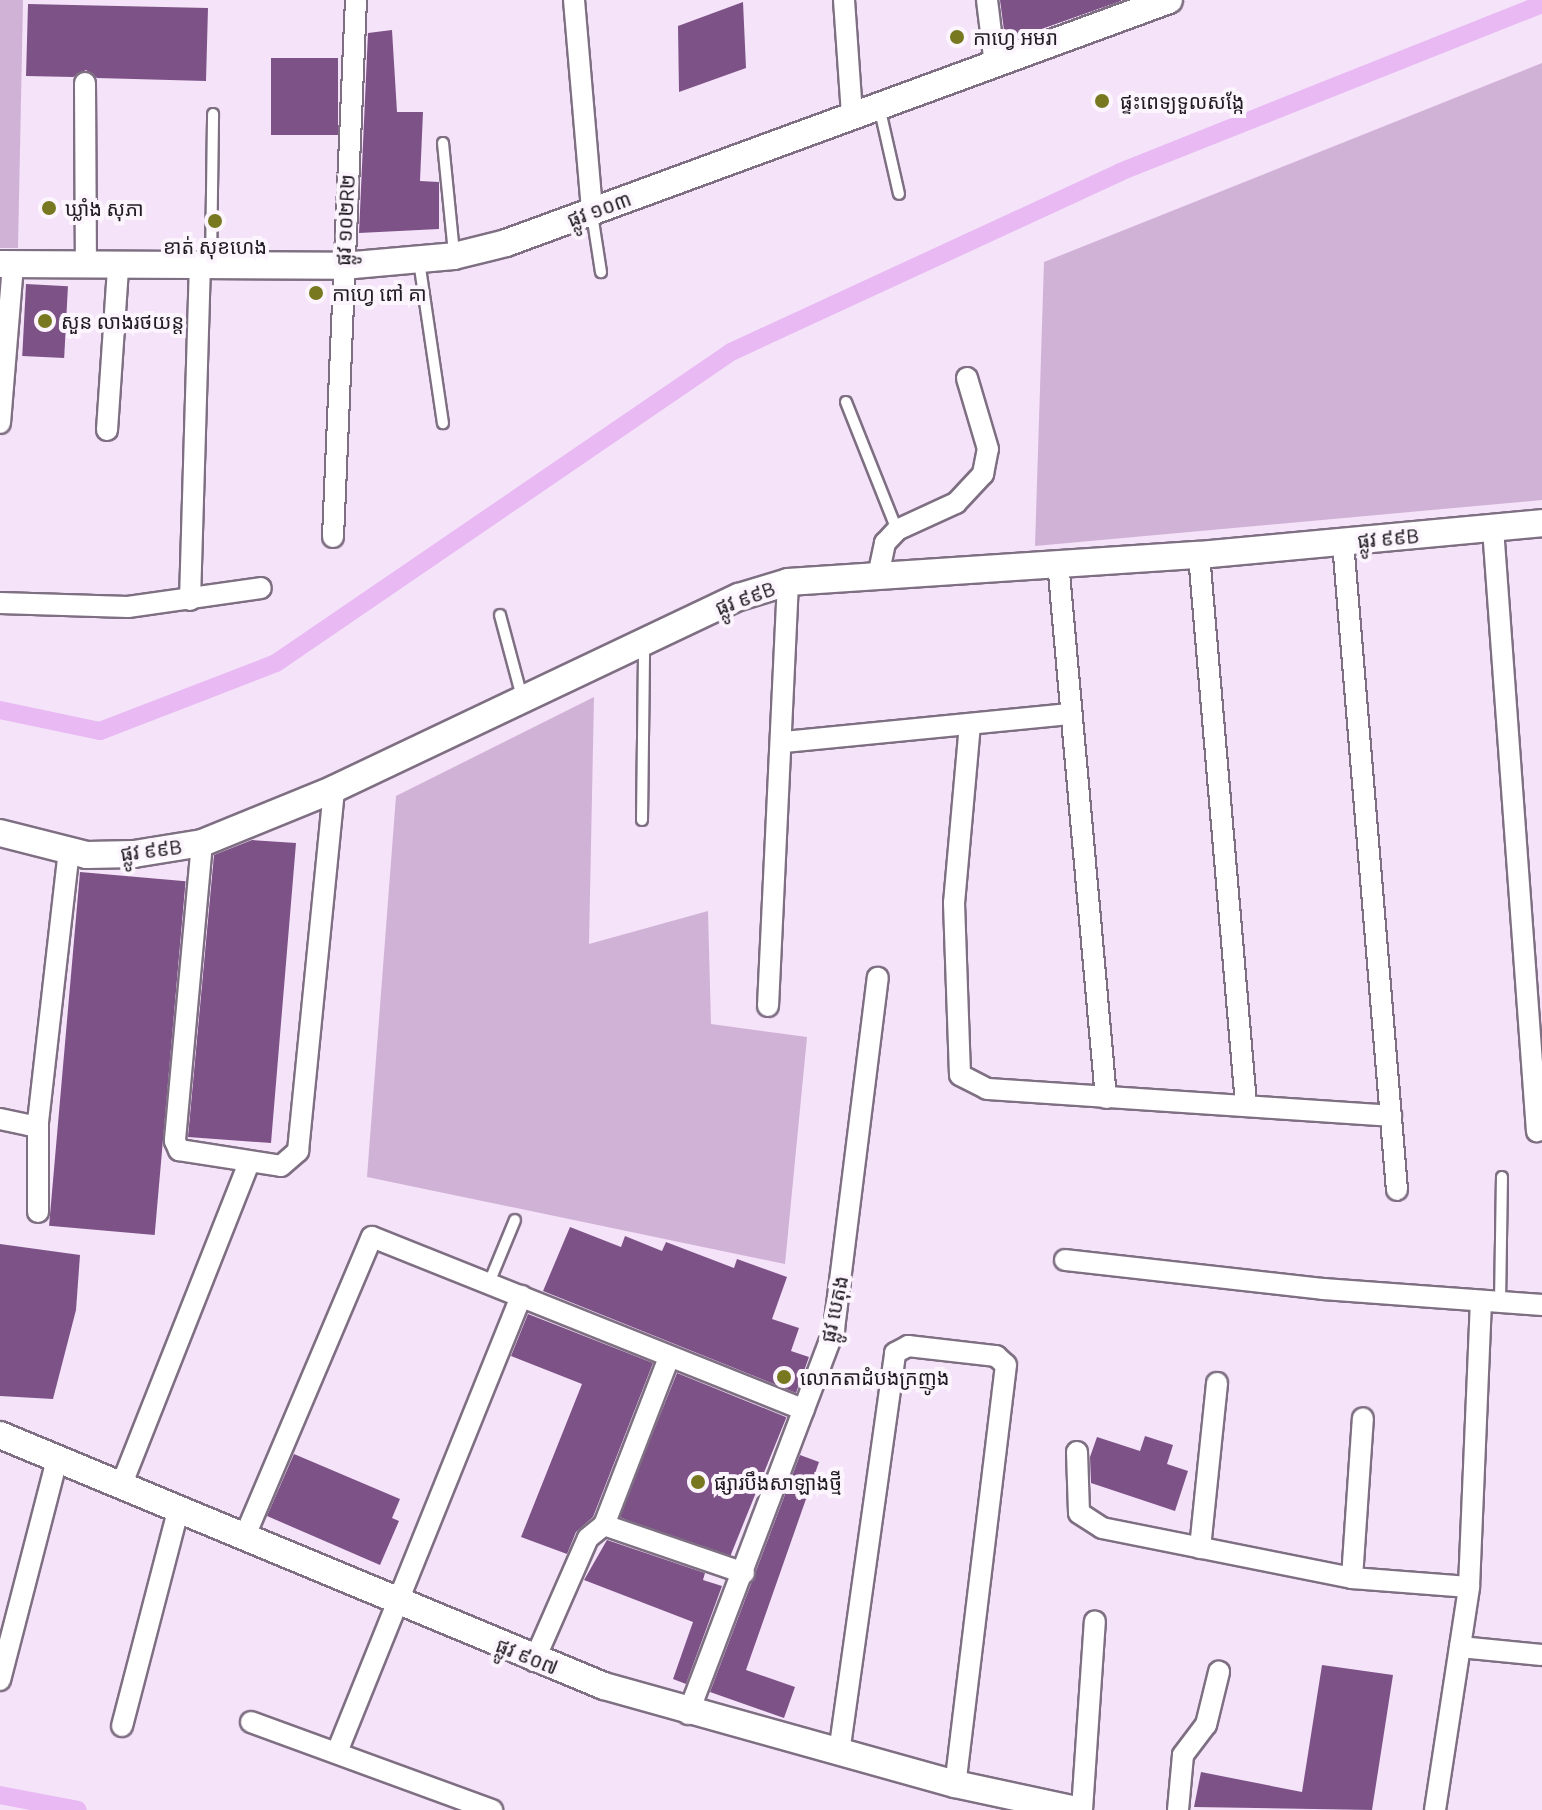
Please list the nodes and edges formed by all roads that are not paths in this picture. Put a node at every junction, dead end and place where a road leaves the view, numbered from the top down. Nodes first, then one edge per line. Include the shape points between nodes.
1 (356, 0) edge
2 (574, 0) edge
3 (844, 0) edge
4 (987, 0) edge
5 (1169, 0) edge
6 (995, 65) junction
7 (85, 83) dead end
8 (878, 104) junction
9 (852, 113) junction
10 (213, 114) dead end
11 (443, 143) dead end
12 (899, 194) dead end
13 (592, 212) junction
14 (454, 256) junction
15 (419, 261) junction
16 (6, 264) edge
17 (205, 265) junction
18 (86, 266) junction
19 (343, 266) junction
20 (118, 267) junction
21 (601, 272) dead end
22 (967, 378) dead end
23 (846, 402) dead end
24 (0, 423) edge
25 (443, 423) dead end
26 (107, 430) dead end
27 (1542, 523) edge
28 (1493, 528) junction
29 (897, 530) junction
30 (333, 537) dead end
31 (1343, 542) junction
32 (1199, 555) junction
33 (1058, 562) junction
34 (878, 576) junction
35 (788, 582) junction
36 (261, 588) dead end
37 (190, 600) junction
38 (0, 603) edge
39 (500, 615) dead end
40 (644, 641) junction
41 (522, 697) junction
42 (1070, 714) junction
43 (970, 724) junction
44 (784, 742) junction
45 (334, 789) junction
46 (642, 820) dead end
47 (0, 833) edge
48 (202, 843) junction
49 (69, 851) junction
50 (878, 978) dead end
51 (768, 1006) dead end
52 (1106, 1098) junction
53 (1246, 1104) junction
54 (1391, 1116) junction
55 (0, 1119) edge
56 (38, 1122) junction
57 (1537, 1131) dead end
58 (249, 1163) junction
59 (1502, 1177) dead end
60 (1397, 1190) dead end
61 (38, 1212) dead end
62 (515, 1220) dead end
63 (1065, 1260) dead end
64 (489, 1283) junction
65 (521, 1296) junction
66 (1490, 1303) junction
67 (1542, 1305) edge
68 (669, 1357) junction
69 (1217, 1383) dead end
70 (804, 1410) junction
71 (1363, 1418) dead end
72 (0, 1435) edge
73 (1077, 1452) dead end
74 (57, 1459) junction
75 (121, 1486) junction
76 (178, 1511) junction
77 (604, 1525) junction
78 (244, 1538) junction
79 (1200, 1548) junction
80 (744, 1573) junction
81 (1352, 1578) junction
82 (1469, 1587) junction
83 (393, 1601) junction
84 (1095, 1621) dead end
85 (1460, 1647) junction
86 (1542, 1655) edge
87 (534, 1661) junction
88 (1219, 1672) dead end
89 (0, 1680) edge
90 (688, 1714) junction
91 (251, 1722) dead end
92 (122, 1726) dead end
93 (337, 1752) junction
94 (839, 1753) junction
95 (955, 1784) junction
96 (492, 1810) edge
97 (1079, 1810) edge
98 (1178, 1810) edge
99 (1435, 1810) edge

1 - 19 street, ផ្លូវ ១០២R២
2 - 13 street
3 - 9 street
4 - 6 street
5 - 6 street, ផ្លូវ ១០៣
6 - 8 street, ផ្លូវ ១០៣
7 - 18 street
8 - 9 street, ផ្លូវ ១០៣
8 - 12 lane
9 - 13 street, ផ្លូវ ១០៣
10 - 17 lane
11 - 14 lane
13 - 14 street, ផ្លូវ ១០៣
13 - 21 lane
14 - 15 street, ផ្លូវ ១០៣
15 - 19 street, ផ្លូវ ១០៣
15 - 25 lane
16 - 18 street, ផ្លូវ ១០៣
16 - 24 street
17 - 19 street, ផ្លូវ ១០៣
17 - 20 street, ផ្លូវ ១០៣
17 - 37 street
18 - 20 street, ផ្លូវ ១០៣
19 - 30 street, ផ្លូវ ១០២R២
20 - 26 street
22 - 29 street via 988,449 983,474 956,503
23 - 29 lane
27 - 28 street, ផ្លូវ ៩៩B
28 - 31 street, ផ្លូវ ៩៩B
28 - 57 street
29 - 34 street via 880,558
31 - 32 street, ផ្លូវ ៩៩B
31 - 54 street
32 - 33 street, ផ្លូវ ៩៩B
32 - 53 street
33 - 34 street, ផ្លូវ ៩៩B
33 - 42 street
34 - 35 street, ផ្លូវ ៩៩B
35 - 40 street, ផ្លូវ ៩៩B via 739,597
35 - 44 street
36 - 37 street
37 - 38 street via 128,607
39 - 41 lane
40 - 41 street, ផ្លូវ ៩៩B
40 - 46 lane
41 - 45 street, ផ្លូវ ៩៩B
42 - 43 street
42 - 52 street
43 - 44 street
43 - 52 street via 954,903 960,1075 987,1089
44 - 51 street
45 - 48 street, ផ្លូវ ៩៩B
45 - 58 street via 298,1151 281,1166
47 - 49 street, ផ្លូវ ៩៩B
48 - 49 street, ផ្លូវ ៩៩B via 134,854
48 - 58 street via 175,1141 179,1150
49 - 56 street
50 - 70 street, ផ្លូវ បេតុង via 834,1329
52 - 53 street
53 - 54 street
54 - 60 street
55 - 56 street
56 - 61 street
58 - 75 street
59 - 66 lane
62 - 64 lane
63 - 66 street
64 - 65 street
64 - 78 street via 372,1237
65 - 68 street
65 - 83 street
66 - 67 street
66 - 82 street
68 - 70 street
68 - 77 street
69 - 79 street
70 - 80 street, ផ្លូវ បេតុង
71 - 81 street
72 - 74 street, ផ្លូវ ៩០៧
73 - 79 street via 1077,1499 1086,1521
74 - 75 street, ផ្លូវ ៩០៧
74 - 89 street
75 - 76 street, ផ្លូវ ៩០៧
76 - 78 street, ផ្លូវ ៩០៧
76 - 92 street
77 - 80 street
77 - 87 street via 588,1538
78 - 83 street, ផ្លូវ ៩០៧
79 - 81 street
80 - 90 street, ផ្លូវ បេតុង
81 - 82 street
82 - 85 street
83 - 87 street, ផ្លូវ ៩០៧
83 - 93 street
84 - 97 street
85 - 86 street
85 - 99 street
87 - 90 street, ផ្លូវ ៩០៧
88 - 98 street via 1206,1725 1183,1755
90 - 94 street, ផ្លូវ ៩០៧
91 - 93 street
93 - 96 street
94 - 95 street, ផ្លូវ ៩០៧
94 - 95 street via 895,1353 908,1346 1004,1358
95 - 97 street, ផ្លូវ ៩០៧

